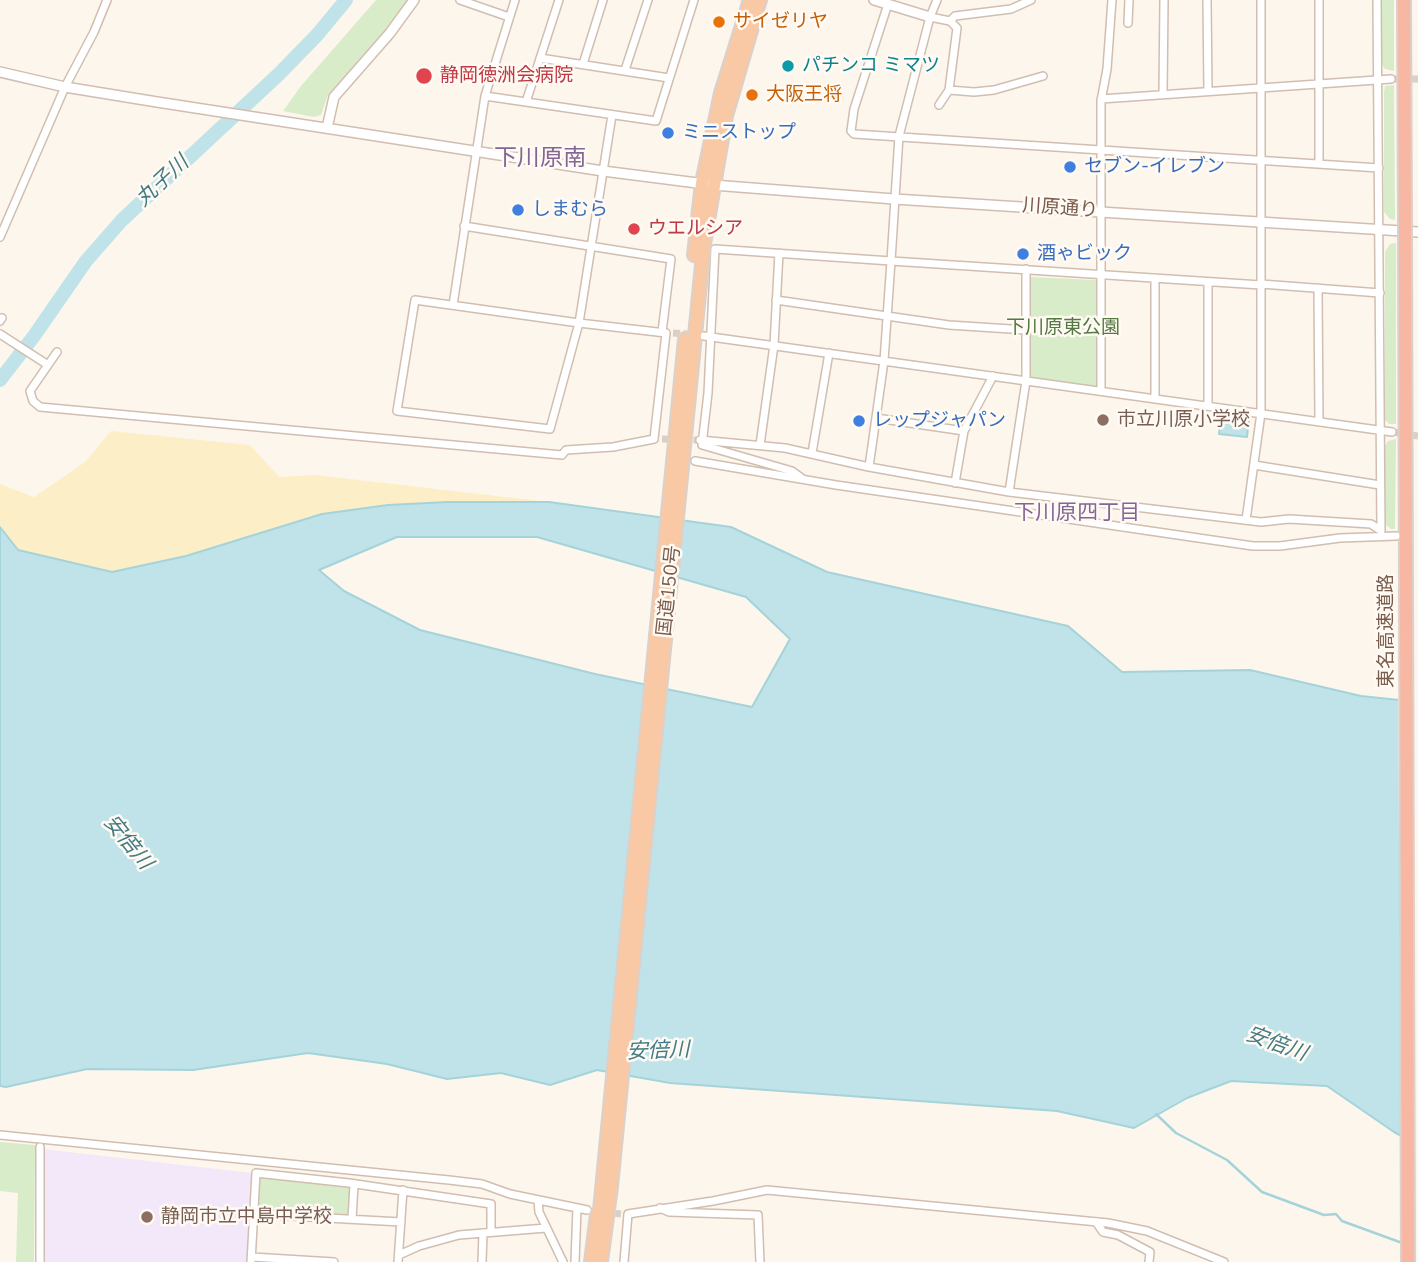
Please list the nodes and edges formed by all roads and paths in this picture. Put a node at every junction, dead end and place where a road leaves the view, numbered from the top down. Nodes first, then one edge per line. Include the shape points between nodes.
1 (107, 0) edge
2 (414, 0) edge
3 (515, 0) edge
4 (559, 0) edge
5 (603, 0) edge
6 (648, 0) edge
7 (694, 0) edge
8 (750, 0) edge
9 (760, 0) edge
10 (874, 0) edge
11 (937, 0) edge
12 (1031, 0) edge
13 (1112, 0) edge
14 (1129, 0) edge
15 (1164, 0) edge
16 (1207, 0) edge
17 (1261, 0) edge
18 (1319, 0) edge
19 (1377, 0) edge
20 (1404, 0) edge
21 (466, 1) edge
22 (888, 4) junction
23 (509, 17) junction
24 (930, 17) junction
25 (950, 21) junction
26 (1128, 23) dead end
27 (540, 58) junction
28 (583, 64) junction
29 (625, 70) junction
30 (0, 72) edge
31 (1043, 76) dead end
32 (669, 78) junction
33 (1391, 79) tunnel mouth
34 (1378, 80) junction
35 (1319, 83) junction
36 (65, 87) junction
37 (1261, 88) junction
38 (949, 90) junction
39 (1208, 91) junction
40 (1163, 94) junction
41 (485, 96) junction
42 (1101, 99) junction
43 (526, 102) junction
44 (939, 105) dead end
45 (612, 114) junction
46 (327, 128) junction
47 (899, 136) junction
48 (1101, 149) junction
49 (475, 150) junction
50 (1261, 160) junction
51 (1319, 164) junction
52 (1379, 168) junction
53 (603, 171) junction
54 (708, 184) junction
55 (894, 199) junction
56 (1101, 212) junction
57 (1262, 222) junction
58 (464, 226) junction
59 (1380, 230) junction
60 (1418, 232) edge
61 (0, 237) edge
62 (591, 246) junction
63 (779, 253) junction
64 (891, 261) junction
65 (1026, 270) junction
66 (1101, 274) junction
67 (1155, 278) junction
68 (1208, 282) junction
69 (1261, 284) junction
70 (1318, 288) junction
71 (1380, 293) junction
72 (776, 300) junction
73 (453, 305) junction
74 (887, 317) junction
75 (579, 323) junction
76 (1026, 330) junction
77 (667, 333) junction
78 (1, 335) edge
79 (707, 336) junction
80 (774, 345) junction
81 (57, 352) dead end
82 (829, 353) junction
83 (884, 361) junction
84 (44, 363) junction
85 (993, 376) junction
86 (1026, 381) junction
87 (1101, 391) junction
88 (1155, 398) junction
89 (1209, 406) junction
90 (1261, 413) junction
91 (876, 418) junction
92 (1319, 422) junction
93 (1380, 430) junction
94 (964, 431) junction
95 (1392, 432) tunnel mouth
96 (699, 440) junction
97 (760, 445) junction
98 (812, 453) junction
99 (695, 461) dead end
100 (1254, 465) junction
101 (869, 467) junction
102 (803, 479) junction
103 (955, 483) junction
104 (1380, 485) junction
105 (1009, 492) junction
106 (1246, 520) junction
107 (1382, 533) junction
108 (1396, 536) dead end
109 (0, 1135) edge
110 (40, 1147) dead end
111 (354, 1185) junction
112 (606, 1186) junction
113 (403, 1190) junction
114 (538, 1200) junction
115 (577, 1208) junction
116 (659, 1208) junction
117 (587, 1210) dead end
118 (254, 1214) junction
119 (352, 1219) junction
120 (401, 1222) junction
121 (1096, 1222) junction
122 (546, 1228) junction
123 (487, 1232) junction
124 (398, 1259) edge
125 (252, 1260) edge
126 (40, 1262) edge
127 (334, 1262) edge
128 (482, 1262) edge
129 (563, 1262) edge
130 (575, 1262) edge
131 (593, 1262) edge
132 (601, 1262) edge
133 (607, 1262) edge
134 (624, 1262) edge
135 (760, 1262) edge
136 (1149, 1262) edge
137 (1224, 1262) edge
138 (1408, 1262) edge

1 - 36 street
2 - 46 street via 334,97
3 - 23 street
4 - 27 street
5 - 28 street
6 - 29 street
7 - 32 street
8 - 54 highway, 国道150号 via 721,93
9 - 54 highway, 国道150号
10 - 22 street
11 - 24 street
12 - 25 street via 1011,9 955,16
13 - 42 street
14 - 26 street
15 - 40 street
16 - 39 street
17 - 37 street
18 - 35 street
19 - 34 street
20 - 138 highway, 東名高速道路, bridge
21 - 23 street
22 - 24 street
22 - 47 street via 851,131
23 - 41 street
24 - 25 street
24 - 47 street
25 - 38 street via 957,31
27 - 28 street
27 - 43 street
28 - 29 street
29 - 32 street
30 - 36 street, 川原通り
31 - 38 street via 994,90
32 - 45 street via 656,121
33 - 34 street
34 - 35 street
34 - 52 street
35 - 37 street
35 - 51 street
36 - 46 street, 川原通り
36 - 61 street
37 - 39 street
37 - 50 street
38 - 44 street
39 - 40 street
40 - 42 street
41 - 43 street
41 - 49 street
42 - 48 street
43 - 45 street
45 - 53 street
46 - 49 street, 川原通り
47 - 48 street
47 - 55 street
48 - 50 street
48 - 56 street
49 - 53 street, 川原通り
49 - 58 street
50 - 51 street
50 - 57 street
51 - 52 street
52 - 59 street
53 - 54 street, 川原通り
53 - 62 street
54 - 55 street, 川原通り
54 - 112 highway, 国道150号
55 - 56 street, 川原通り
55 - 64 street
56 - 57 street, 川原通り
56 - 66 street
57 - 59 street, 川原通り
57 - 69 street
58 - 62 street
58 - 73 street
59 - 60 street, 川原通り
59 - 71 street
62 - 75 street
62 - 77 street via 671,259
63 - 64 street
63 - 72 street
63 - 79 street via 715,249
64 - 65 street
64 - 74 street
65 - 66 street
65 - 76 street
66 - 67 street
66 - 87 street
67 - 68 street
67 - 88 street
68 - 69 street
68 - 89 street
69 - 70 street
69 - 90 street
70 - 71 street
70 - 92 street
71 - 93 street
72 - 74 street
72 - 80 street
73 - 75 street
73 - 75 street via 415,300 397,411 550,429
74 - 76 street
74 - 83 street
75 - 77 street
76 - 86 street
77 - 84 street via 658,439 566,450 562,455 40,407 30,391
78 - 84 street
79 - 80 street
79 - 96 street via 708,393
80 - 82 street
80 - 97 street
81 - 84 street
82 - 83 street
82 - 98 street
83 - 85 street
83 - 91 street
85 - 86 street
85 - 94 street
86 - 87 street
86 - 105 street
87 - 88 street
88 - 89 street
89 - 90 street
90 - 92 street
90 - 100 street
91 - 94 street
91 - 101 street
92 - 93 street
93 - 95 street
93 - 104 street
94 - 103 street
96 - 97 street
96 - 102 street via 792,471
97 - 98 street
98 - 101 street
99 - 102 street
100 - 104 street
100 - 106 street
101 - 103 street
102 - 107 street via 1253,546
103 - 105 street
104 - 107 street
105 - 106 street
106 - 107 street via 1371,524
107 - 108 street
109 - 114 street via 449,1180
110 - 126 street
111 - 113 street
111 - 118 street via 256,1174
111 - 119 street
112 - 131 highway, 国道150号
112 - 132 highway, 国道150号
112 - 133 highway, 国道150号
113 - 120 street
113 - 123 street via 491,1204
114 - 115 street
114 - 122 street
115 - 117 street
115 - 130 street
116 - 121 street via 767,1190
116 - 134 street via 624,1214
116 - 135 street via 758,1215
118 - 119 street
118 - 125 street
119 - 120 street
120 - 124 street
121 - 136 street via 1103,1232 1150,1252
121 - 137 street via 1147,1231
122 - 123 street
122 - 129 street
123 - 124 street via 419,1246
123 - 128 street
125 - 127 street

